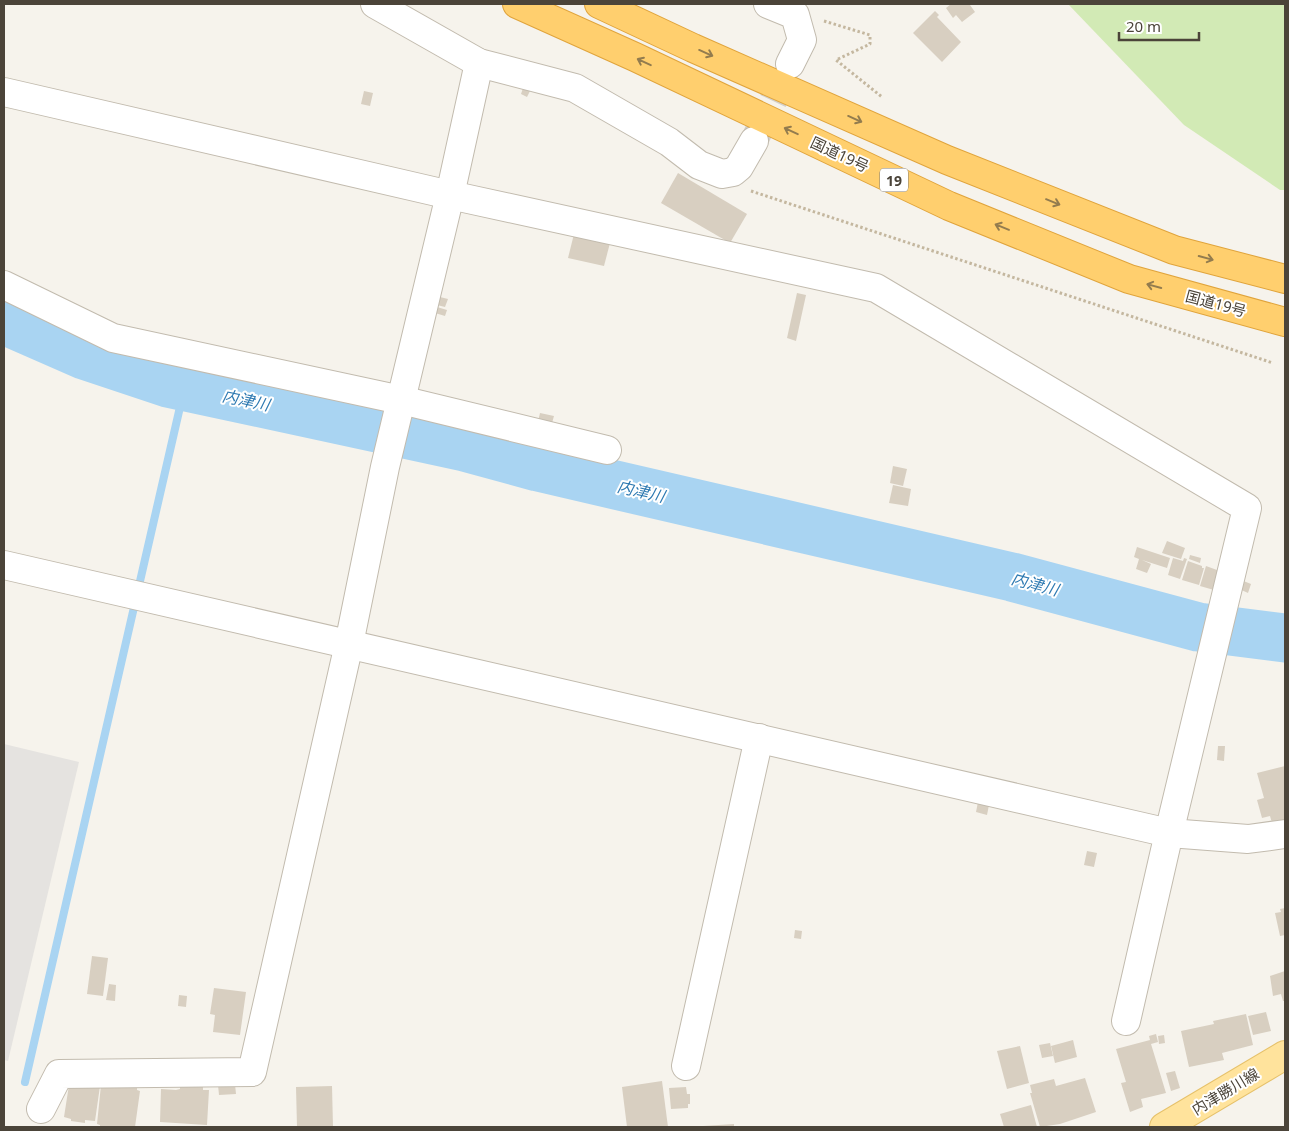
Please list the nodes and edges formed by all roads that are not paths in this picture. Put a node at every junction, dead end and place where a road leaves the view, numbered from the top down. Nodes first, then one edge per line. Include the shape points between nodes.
1 (374, 4) edge
2 (517, 4) edge
3 (599, 4) edge
4 (768, 4) edge
5 (479, 64) junction
6 (790, 64) tunnel mouth
7 (4, 92) edge
8 (754, 141) tunnel mouth
9 (450, 195) junction
10 (1285, 279) edge
11 (4, 285) edge
12 (1285, 322) edge
13 (401, 400) junction
14 (607, 450) dead end
15 (4, 565) edge
16 (349, 644) junction
17 (759, 738) junction
18 (1169, 833) junction
19 (1285, 834) edge
20 (1126, 1021) dead end
21 (1285, 1055) edge
22 (686, 1066) dead end
23 (41, 1109) dead end
24 (1164, 1127) edge

1 - 5 street
12 -> 2 highway, 国道19号 / 19 via 1129,279 958,209
3 -> 10 highway via 956,164 1174,250
4 - 6 street via 795,15 802,40
5 - 8 street via 575,88 668,142 700,165 722,174 734,172 739,167
5 - 9 street
7 - 9 street
9 - 13 street
9 - 18 street via 876,288 1247,508
11 - 13 street via 113,338
13 - 14 street
13 - 16 street
15 - 16 street
16 - 17 street
16 - 23 street via 252,1072 59,1074
17 - 18 street
17 - 22 street
18 - 19 street via 1248,840
18 - 20 street
21 - 24 main road, 内津勝川線

